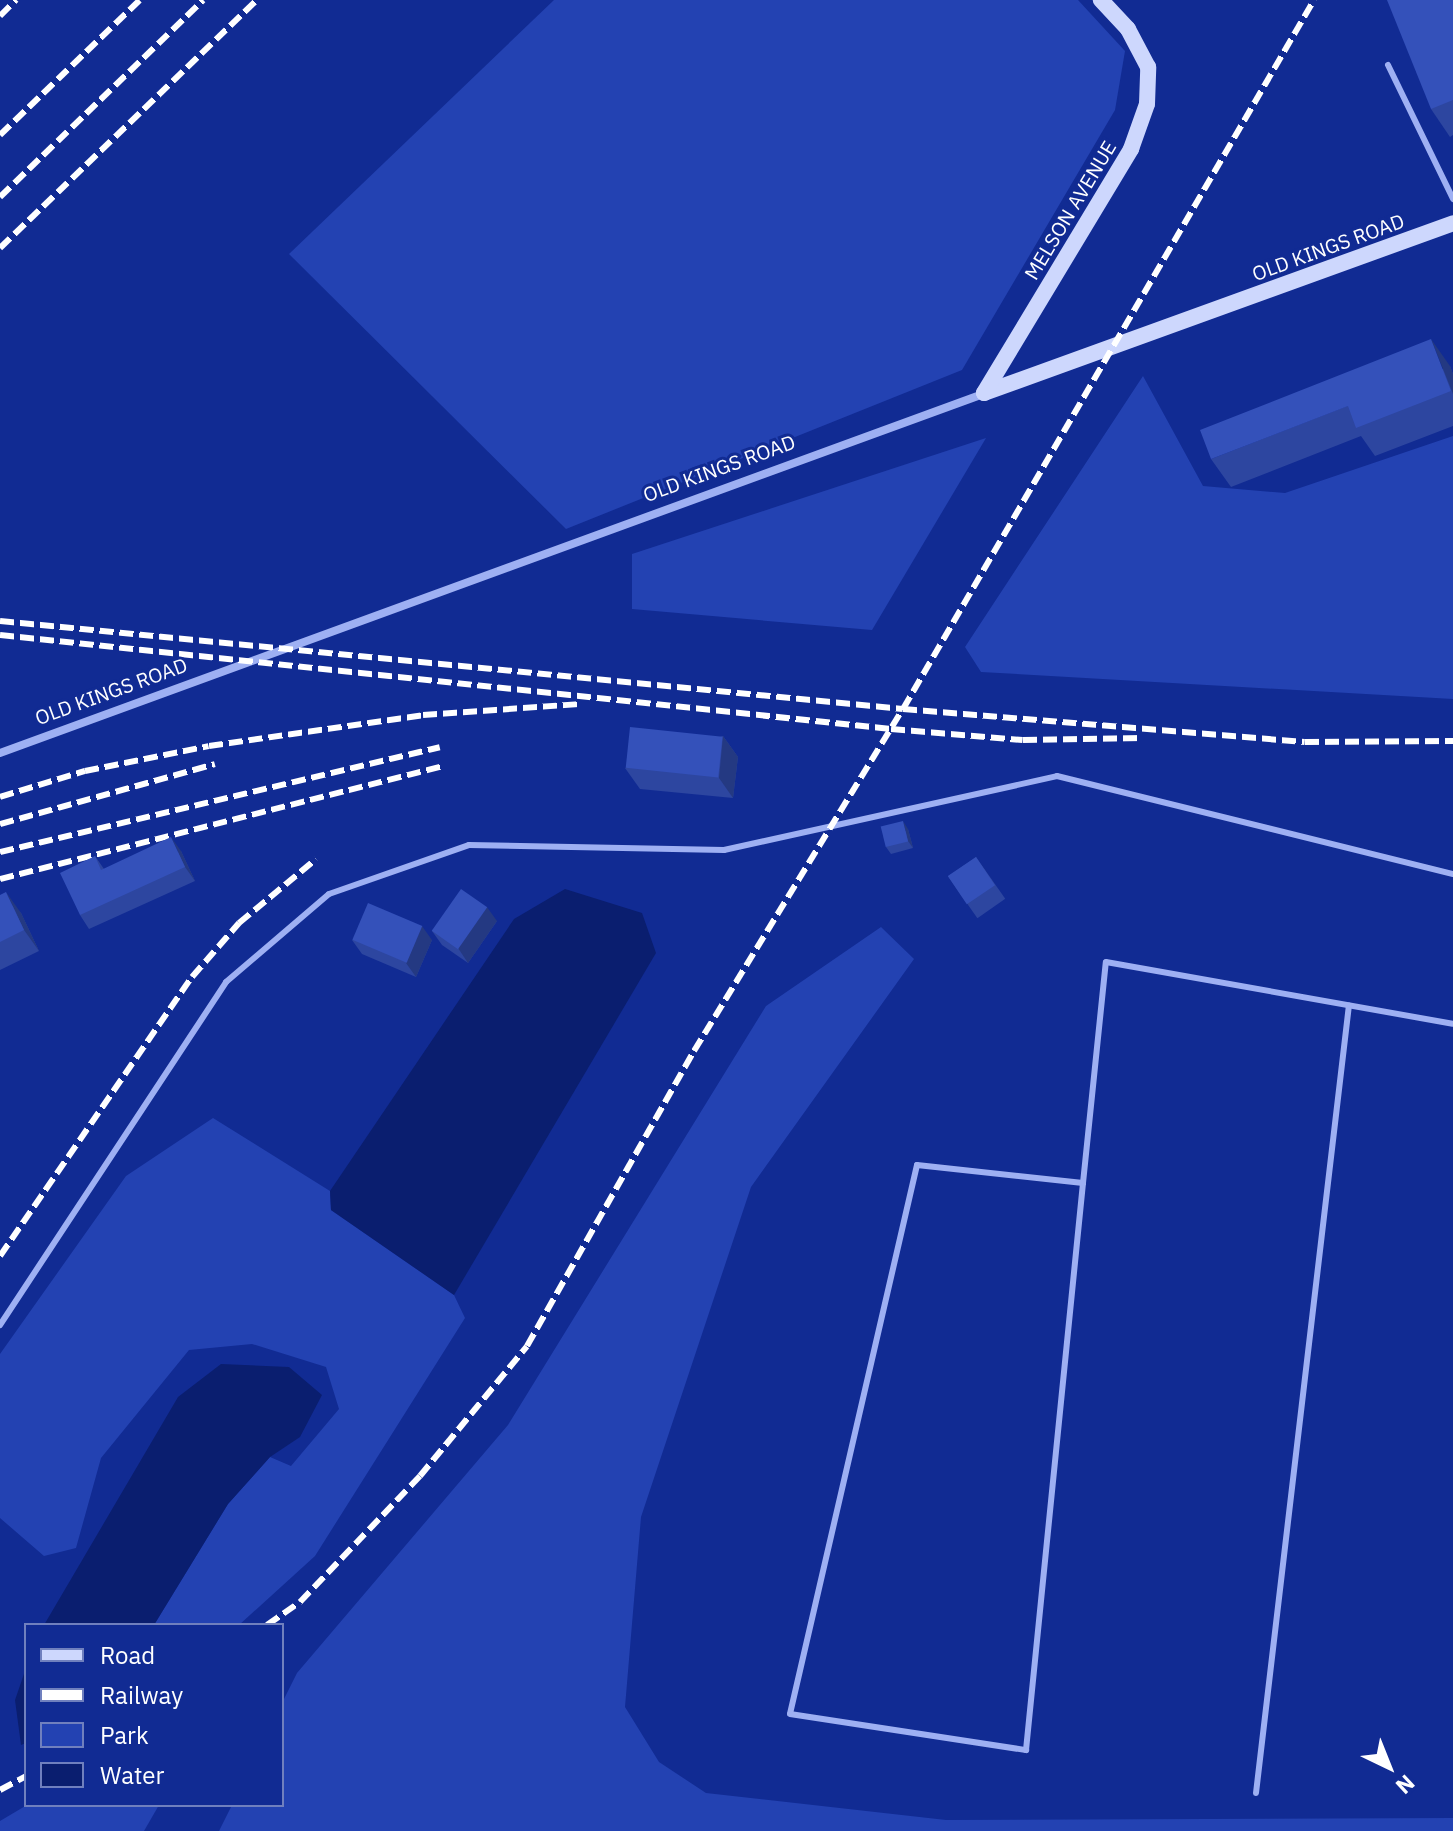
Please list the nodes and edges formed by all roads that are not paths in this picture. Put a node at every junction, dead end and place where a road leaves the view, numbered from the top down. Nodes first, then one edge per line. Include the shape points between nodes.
1 (1101, 0) edge
2 (1388, 65) dead end
3 (1453, 199) edge
4 (1453, 223) edge
5 (984, 393) junction
6 (0, 753) edge
7 (1453, 874) edge
8 (1349, 1005) junction
9 (1453, 1024) edge
10 (1083, 1183) junction
11 (0, 1325) edge
12 (1256, 1793) dead end

1 - 5 street, MELSON AVENUE via 1128,29 1148,67 1147,104 1131,149
2 - 3 lane
4 - 5 street, OLD KINGS ROAD
5 - 6 street, OLD KINGS ROAD
7 - 11 lane via 1057,776 724,850 469,845 329,894 226,982
8 - 9 lane
8 - 10 lane via 1106,962
8 - 12 lane
10 - 10 lane via 1026,1750 790,1714 917,1165

